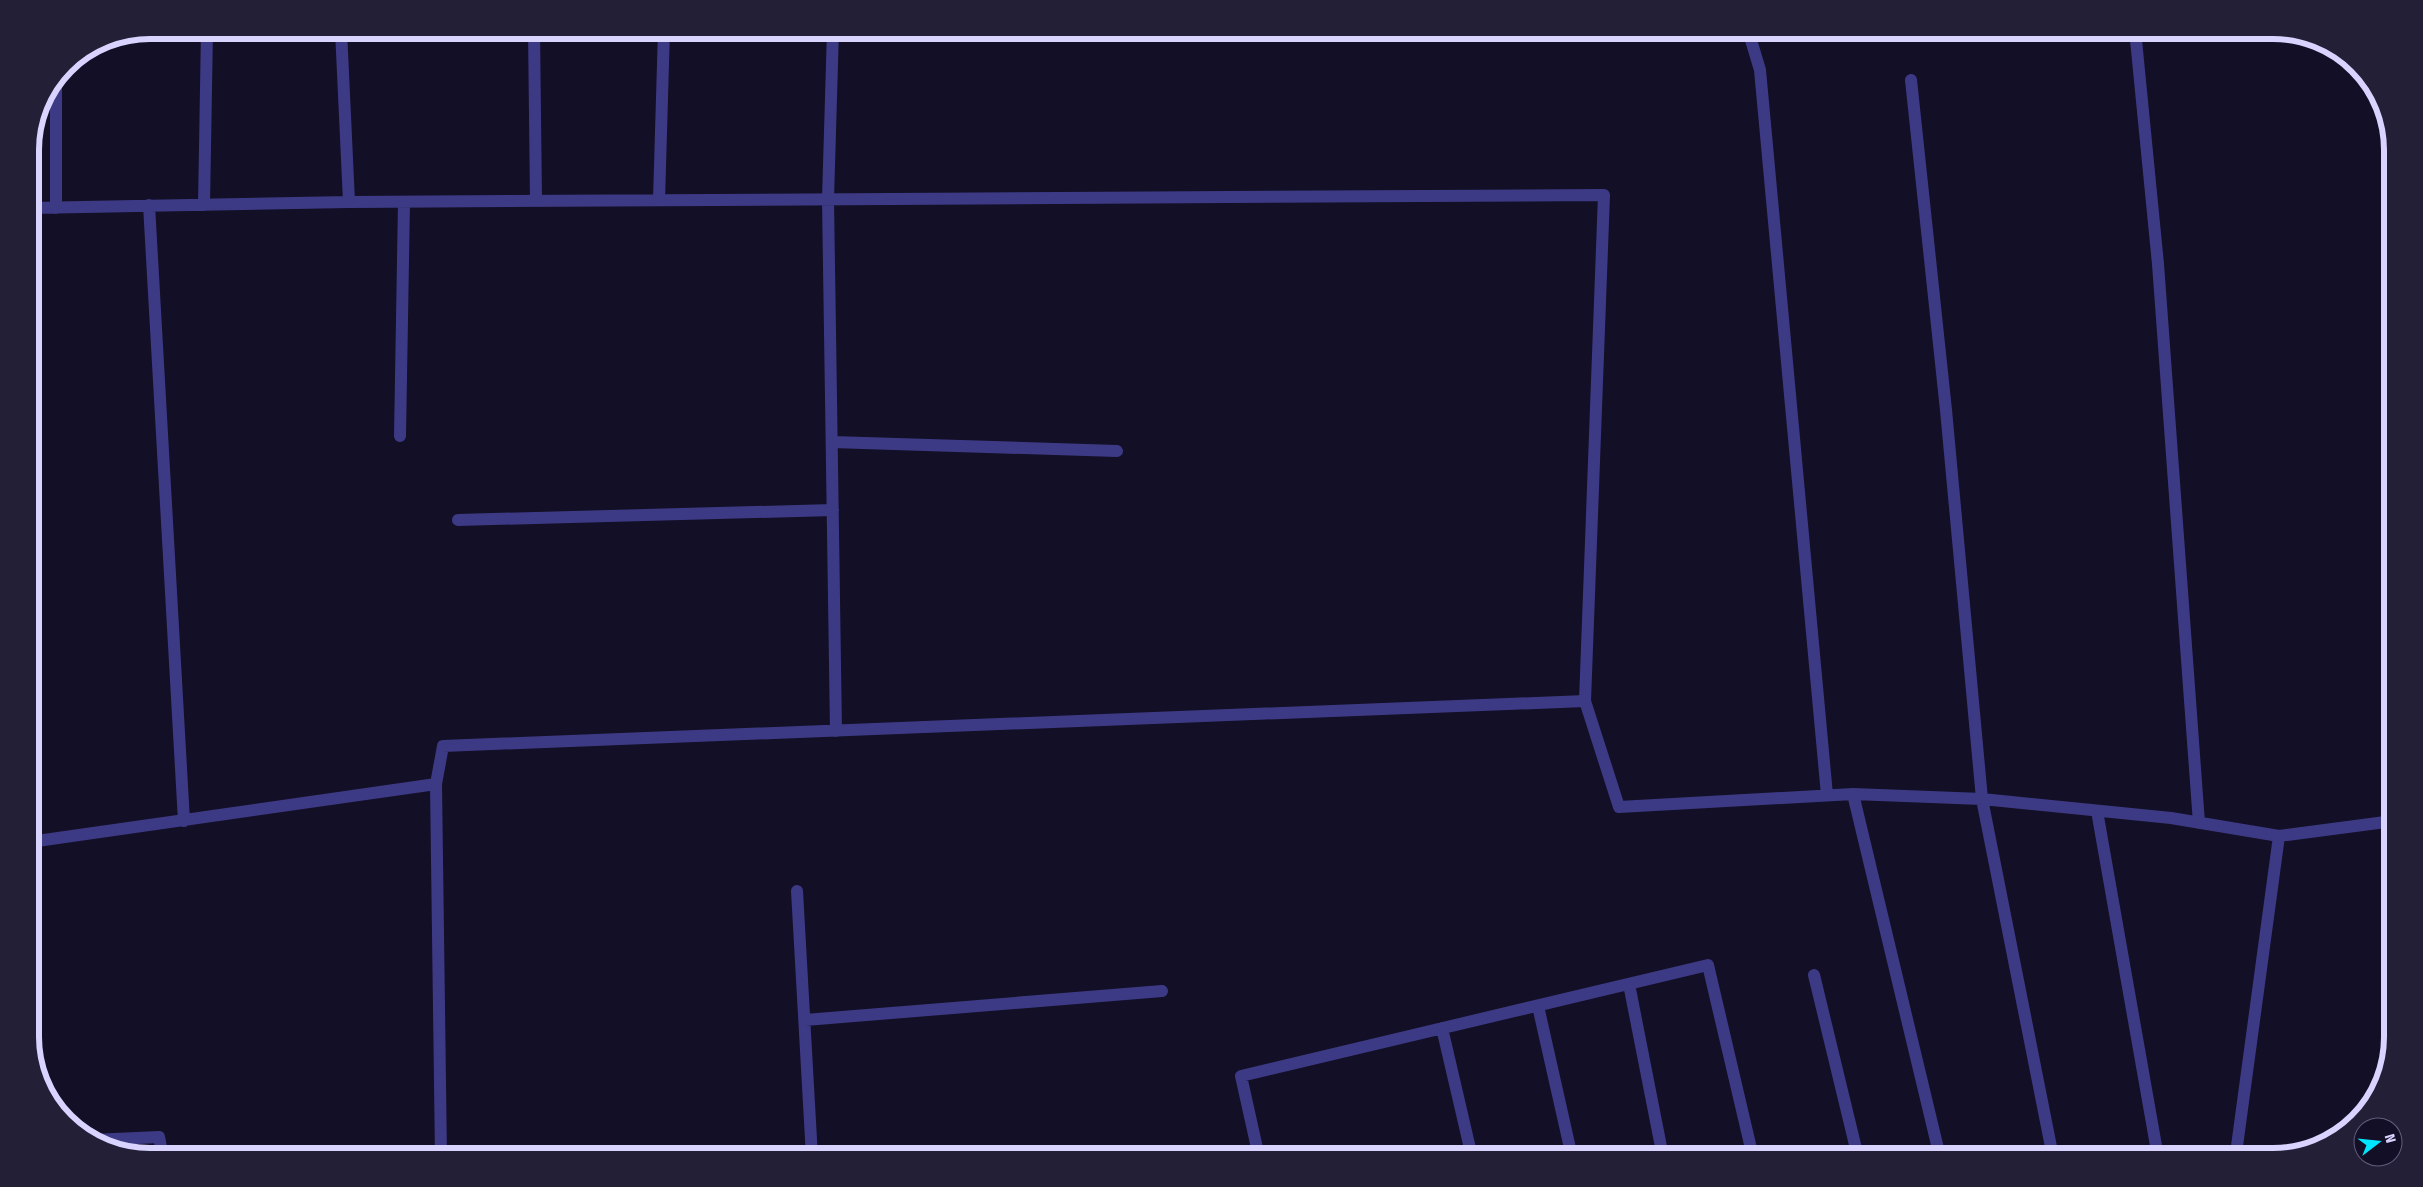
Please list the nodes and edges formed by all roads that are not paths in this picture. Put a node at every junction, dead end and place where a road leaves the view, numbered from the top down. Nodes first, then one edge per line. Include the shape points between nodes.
1 (207, 39) edge
2 (341, 39) edge
3 (534, 39) edge
4 (664, 39) edge
5 (832, 39) edge
6 (1751, 39) edge
7 (2136, 39) edge
8 (1910, 80) dead end
9 (56, 90) edge
10 (828, 199) junction
11 (659, 200) junction
12 (536, 201) junction
13 (349, 202) junction
14 (404, 202) junction
15 (204, 204) junction
16 (149, 206) junction
17 (39, 208) edge
18 (56, 208) junction
19 (400, 436) dead end
20 (832, 442) junction
21 (1117, 451) dead end
22 (833, 510) junction
23 (458, 520) dead end
24 (1585, 701) junction
25 (836, 731) junction
26 (436, 784) junction
27 (1853, 794) junction
28 (1827, 795) junction
29 (1982, 799) junction
30 (2097, 811) junction
31 (184, 821) junction
32 (2384, 822) edge
33 (2199, 823) junction
34 (2279, 836) junction
35 (39, 841) edge
36 (797, 891) dead end
37 (1814, 975) dead end
38 (1629, 984) junction
39 (1162, 991) dead end
40 (1538, 1006) junction
41 (804, 1020) junction
42 (1442, 1028) junction
43 (106, 1139) edge
44 (161, 1148) edge
45 (441, 1148) edge
46 (811, 1148) edge
47 (1257, 1148) edge
48 (1470, 1148) edge
49 (1570, 1148) edge
50 (1661, 1148) edge
51 (1751, 1148) edge
52 (1856, 1148) edge
53 (1938, 1148) edge
54 (2051, 1148) edge
55 (2156, 1148) edge
56 (2237, 1148) edge

1 - 15 street
2 - 13 street
3 - 12 street
4 - 11 street
5 - 10 street
6 - 28 street via 1760,70
7 - 33 street via 2158,264
8 - 29 street via 1947,420
9 - 18 street
10 - 11 street
10 - 20 street
10 - 24 street via 1604,195
11 - 12 street
12 - 14 street
13 - 14 street
13 - 15 street
14 - 19 street
15 - 16 street
16 - 18 street
16 - 31 street
17 - 18 street
20 - 21 street
20 - 22 street
22 - 23 street
22 - 25 street
24 - 25 street
24 - 28 street via 1619,807
25 - 26 street via 443,746
26 - 31 street
26 - 45 street
27 - 28 street
27 - 29 street
27 - 53 street
29 - 30 street
29 - 54 street
30 - 33 street
30 - 55 street
31 - 35 street
32 - 34 street
33 - 34 street
34 - 56 street
36 - 41 street
37 - 52 street
38 - 40 street
38 - 50 street
38 - 51 street via 1708,965
39 - 41 street
40 - 42 street
40 - 49 street
41 - 46 street
42 - 47 street via 1241,1076
42 - 48 street
43 - 44 street via 159,1137

